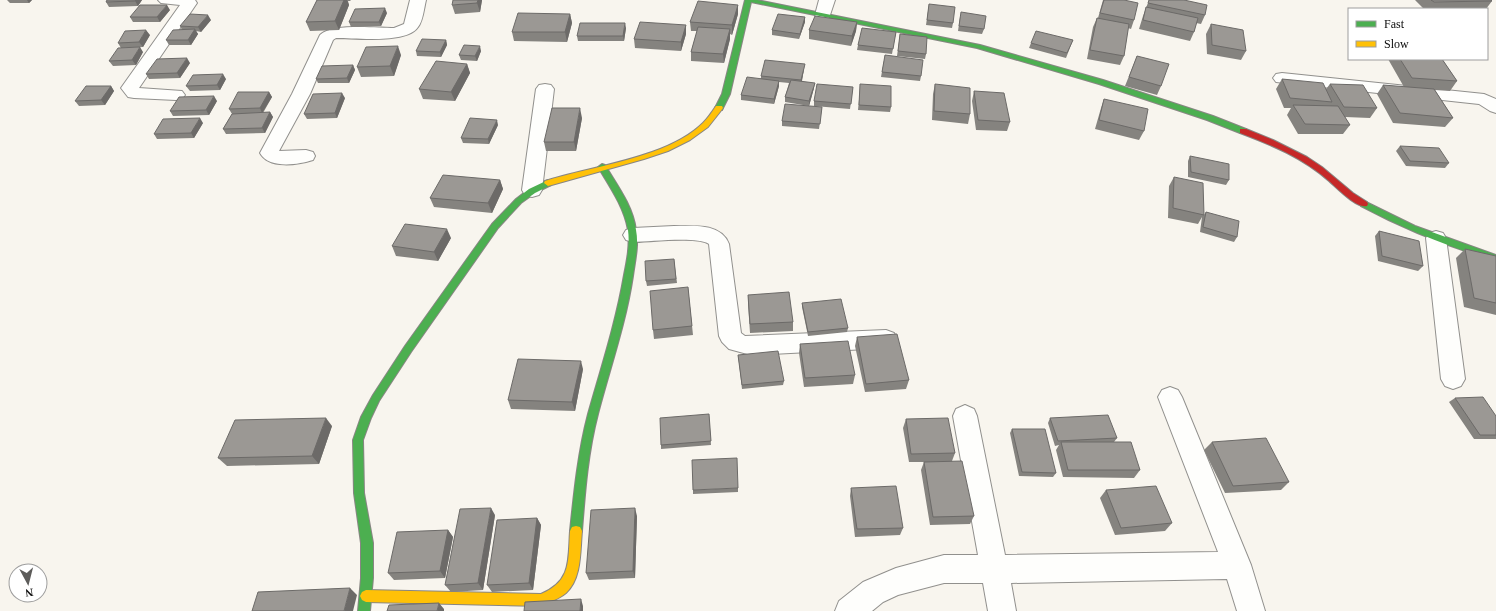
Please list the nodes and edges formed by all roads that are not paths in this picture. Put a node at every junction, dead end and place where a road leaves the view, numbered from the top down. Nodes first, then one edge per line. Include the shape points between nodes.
1 (166, 0) edge
2 (418, 0) edge
3 (748, 0) edge
4 (826, 0) edge
5 (823, 15) junction
6 (1282, 78) edge
7 (545, 89) dead end
8 (176, 95) dead end
9 (1496, 108) edge
10 (306, 156) dead end
11 (602, 167) junction
12 (532, 190) junction
13 (633, 235) junction
14 (1436, 238) junction
15 (1496, 258) edge
16 (895, 338) edge
17 (1453, 379) dead end
18 (1170, 397) dead end
19 (965, 416) dead end
20 (1237, 565) junction
21 (994, 569) junction
22 (366, 596) junction
23 (364, 611) edge
24 (849, 611) edge
25 (1002, 611) edge
26 (1251, 611) edge

1 - 8 street via 182,0 189,3 130,88 134,93 140,94
2 - 10 street via 412,25 402,31 335,33 326,38 301,94 269,153 279,157
3 - 5 street
3 - 11 street via 726,94 707,124 693,136 662,151
4 - 5 street
5 - 14 street via 978,46 1101,82 1210,118 1272,142 1313,164 1356,199 1390,219
6 - 9 street via 1484,99
7 - 12 street
11 - 12 street
11 - 13 street via 628,213
12 - 22 street via 510,208 495,226 408,349 366,417 358,440 359,493 367,543
13 - 16 street via 698,234 712,236 717,240 730,336 740,344 751,346
13 - 22 street via 625,302 587,443 580,481 572,566 565,588 558,595 541,600
14 - 15 street
14 - 17 street
18 - 20 street
19 - 21 street
20 - 21 street
20 - 26 street
21 - 24 street via 944,568 919,575 873,592
21 - 25 street
22 - 23 street

